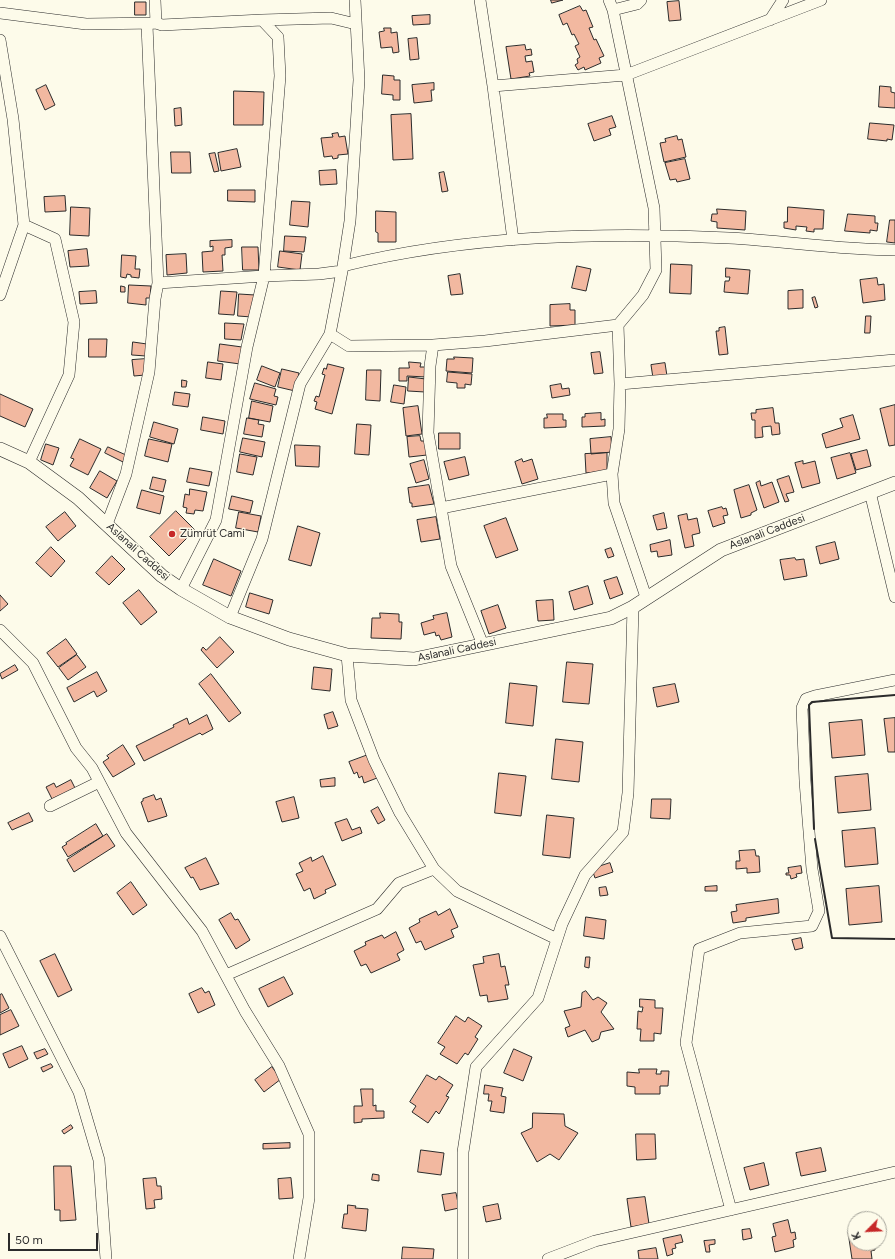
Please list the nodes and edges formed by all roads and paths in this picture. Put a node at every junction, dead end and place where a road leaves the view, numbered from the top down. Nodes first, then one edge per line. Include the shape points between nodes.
1 (155, 0) edge
2 (354, 0) edge
3 (480, 0) edge
4 (641, 0) edge
5 (784, 0) edge
6 (821, 0) edge
7 (611, 5) edge
8 (0, 13) edge
9 (262, 20) junction
10 (770, 20) junction
11 (151, 24) junction
12 (356, 24) junction
13 (0, 40) edge
14 (626, 75) junction
15 (493, 86) junction
16 (24, 225) junction
17 (655, 235) junction
18 (513, 240) junction
19 (895, 250) edge
20 (342, 268) junction
21 (264, 276) junction
22 (158, 283) junction
23 (0, 295) edge
24 (618, 325) junction
25 (330, 334) junction
26 (433, 345) junction
27 (895, 360) edge
28 (620, 384) junction
29 (0, 449) edge
30 (29, 462) junction
31 (612, 474) junction
32 (895, 483) edge
33 (870, 492) junction
34 (441, 508) junction
35 (108, 524) junction
36 (181, 589) junction
37 (646, 597) junction
38 (895, 597) edge
39 (633, 607) junction
40 (230, 617) junction
41 (0, 630) edge
42 (483, 645) junction
43 (347, 654) junction
44 (895, 680) edge
45 (99, 782) junction
46 (50, 806) dead end
47 (434, 869) junction
48 (0, 936) edge
49 (557, 940) junction
50 (226, 975) junction
51 (895, 1172) edge
52 (731, 1210) junction
53 (106, 1259) edge
54 (299, 1259) edge
55 (463, 1259) edge
56 (548, 1259) edge

1 - 11 street
2 - 12 street
3 - 15 street
4 - 7 street via 637,4
5 - 10 street
6 - 10 street
7 - 14 street
8 - 11 street via 86,24
9 - 11 street
9 - 12 street via 331,18
9 - 21 street via 278,37 280,76
10 - 14 street
11 - 22 street
12 - 20 street via 359,80 350,221
13 - 16 street via 13,119
14 - 15 street
14 - 17 street via 654,208
15 - 18 street
16 - 23 street
16 - 30 street via 55,239 74,322 69,375
17 - 18 street
17 - 19 street
17 - 24 street via 656,270 643,295
18 - 20 street via 474,243 376,258
20 - 21 street via 319,274
20 - 25 street
21 - 22 street
21 - 36 street via 247,346 216,520
22 - 35 street via 150,372 126,474
24 - 26 street
24 - 28 street
25 - 26 street via 349,346
25 - 40 street via 300,384 262,539
26 - 34 street via 428,433
27 - 28 street
28 - 31 street via 619,429
29 - 30 street, Aslanali Caddesi
30 - 35 street, Aslanali Caddesi
31 - 34 street
31 - 37 street via 614,503
32 - 33 street, Aslanali Caddesi
33 - 37 street, Aslanali Caddesi via 721,550
33 - 38 street
34 - 42 street via 451,566
35 - 36 street, Aslanali Caddesi via 162,576
36 - 40 street, Aslanali Caddesi
37 - 39 street, Aslanali Caddesi
39 - 42 street, Aslanali Caddesi via 612,618
39 - 49 street via 628,793 622,832 585,875
40 - 43 street, Aslanali Caddesi via 289,638
41 - 45 street via 33,663 76,748 92,768
42 - 43 street, Aslanali Caddesi via 414,660
43 - 47 street via 351,700 374,760 400,813
44 - 52 street via 815,696 806,699 802,708 812,868 819,911 812,926 740,933 699,949 686,1043
45 - 46 street
45 - 50 street via 126,833 202,931
47 - 49 street via 457,891
47 - 50 street via 400,883 377,909
48 - 53 street via 79,1092 99,1160
49 - 55 street via 538,998 476,1067 463,1152
50 - 54 street via 279,1066 309,1134 309,1198
51 - 52 street
52 - 56 street via 595,1241

